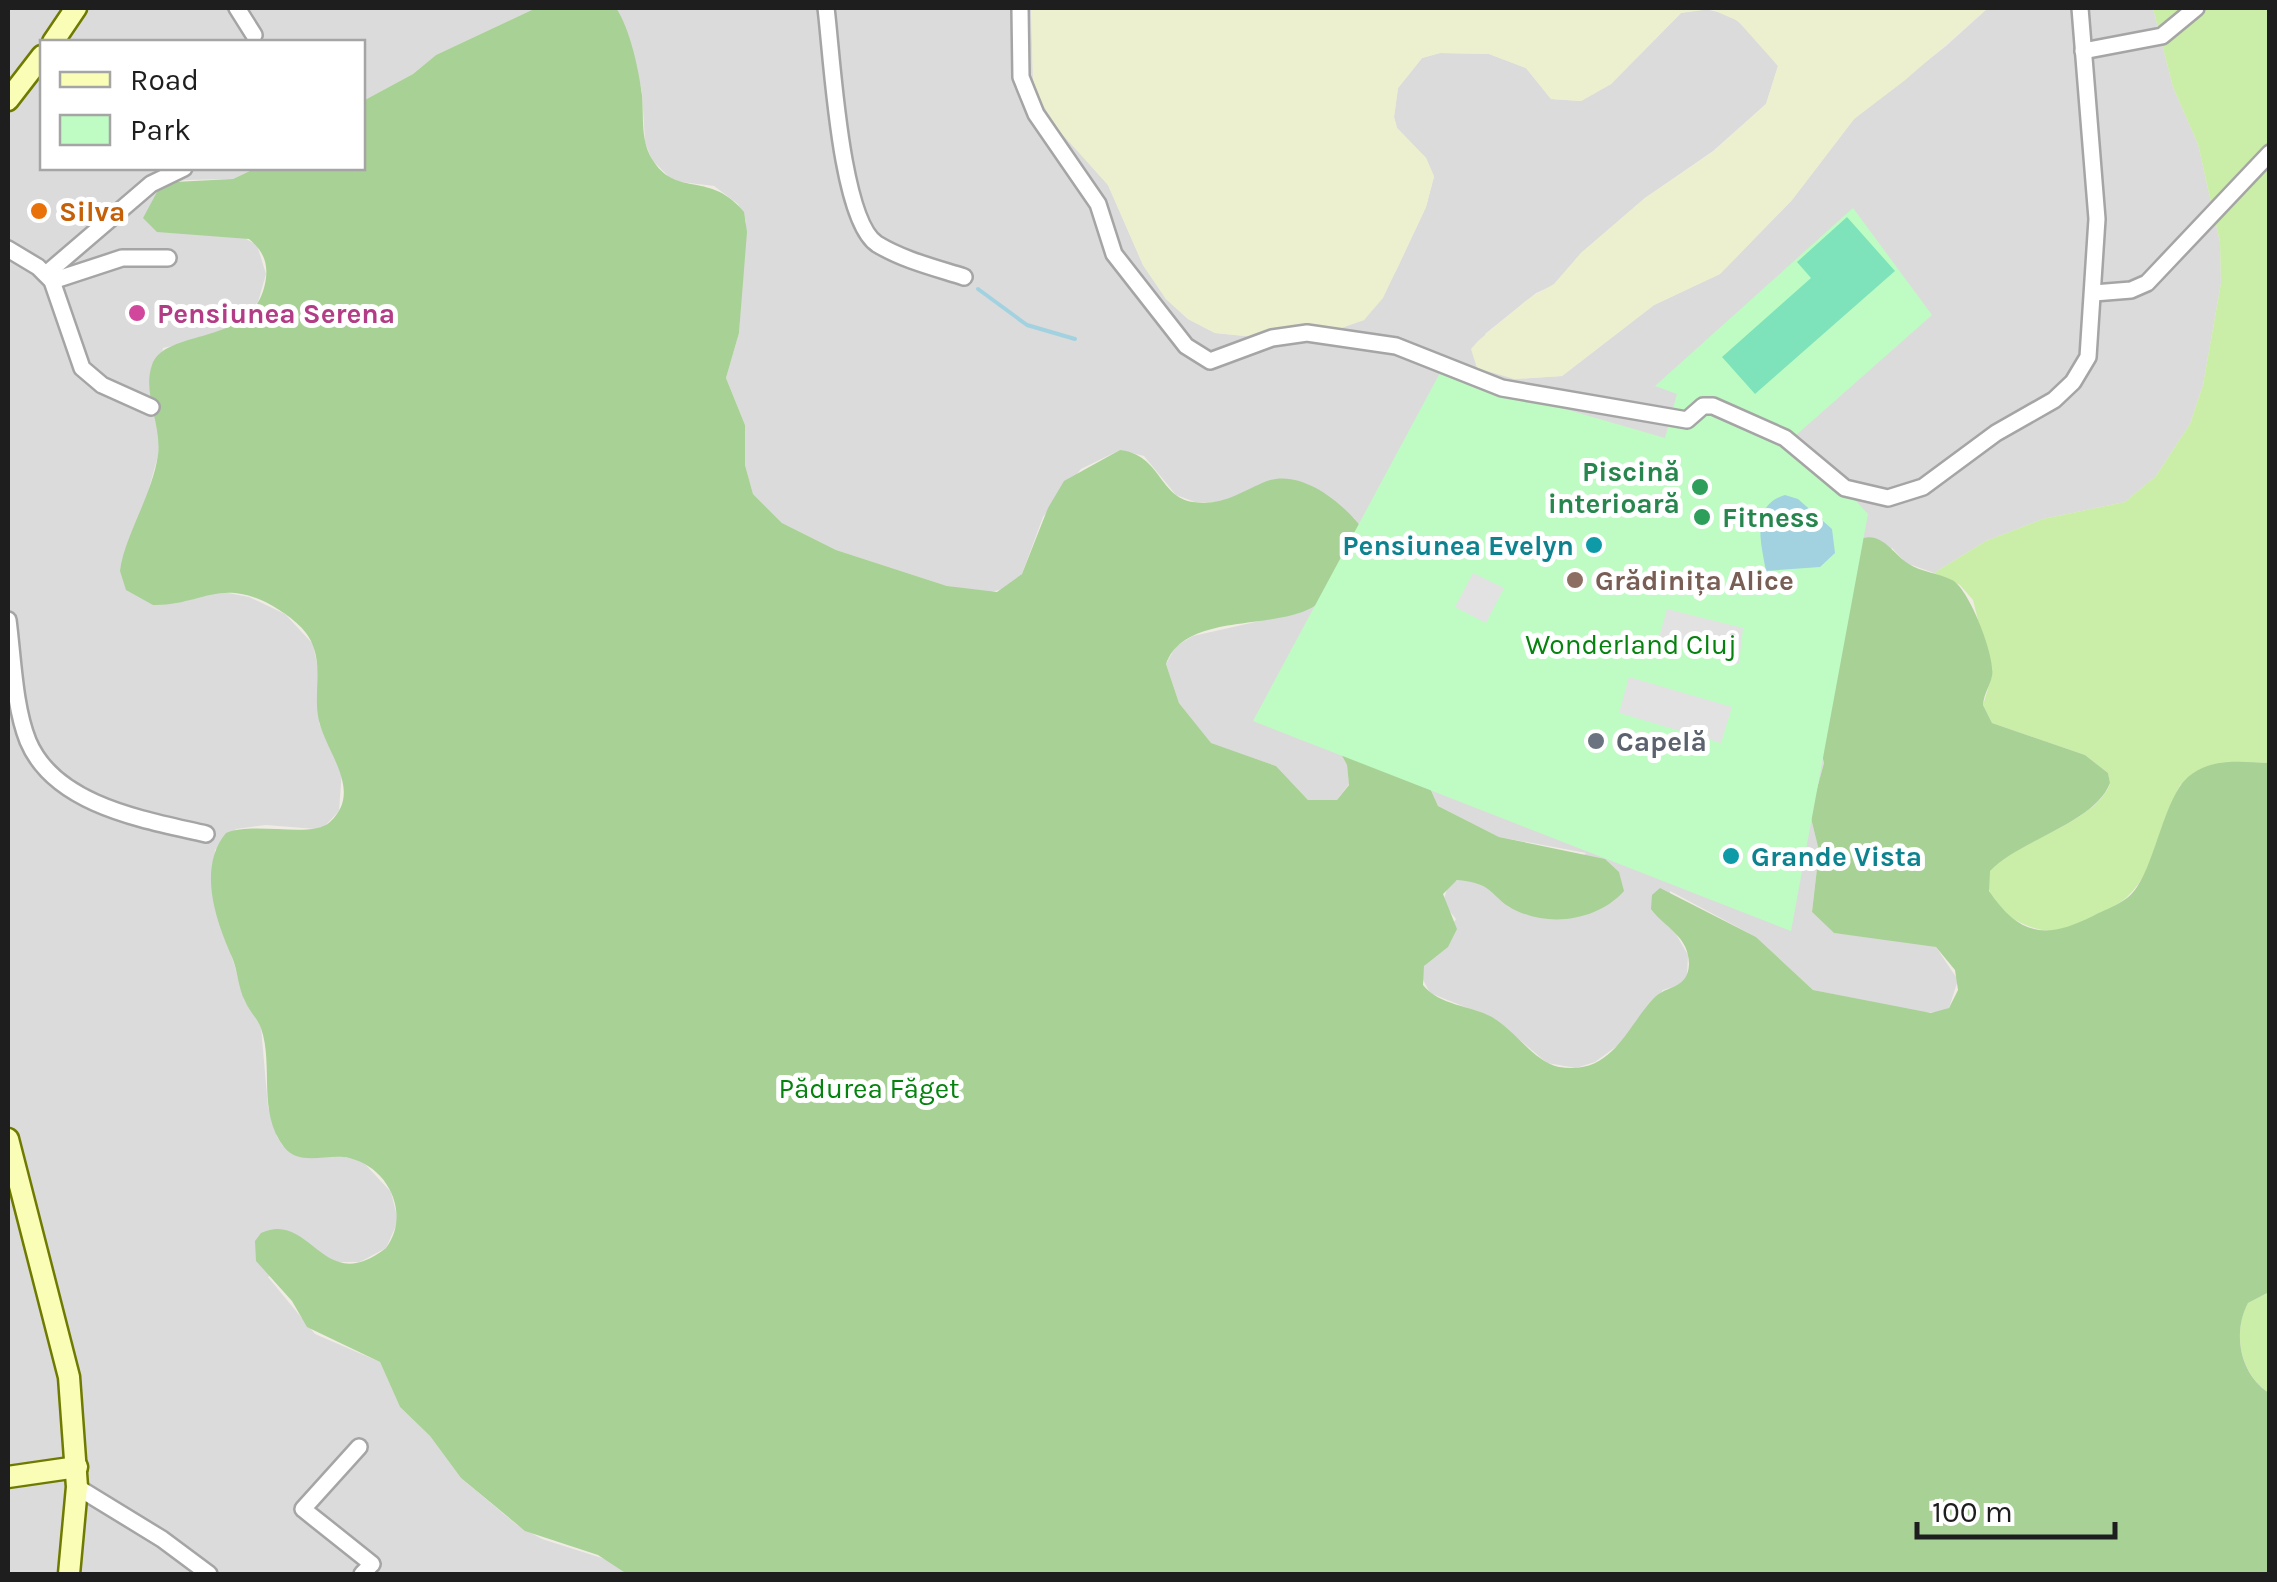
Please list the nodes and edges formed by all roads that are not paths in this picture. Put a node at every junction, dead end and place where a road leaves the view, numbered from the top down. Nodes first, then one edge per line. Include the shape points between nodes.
1 (76, 8) edge
2 (238, 8) edge
3 (826, 8) edge
4 (1020, 8) edge
5 (2080, 8) edge
6 (2196, 8) edge
7 (254, 36) dead end
8 (57, 40) edge
9 (2083, 51) junction
10 (40, 59) edge
11 (8, 100) edge
12 (2270, 154) edge
13 (180, 170) edge
14 (8, 249) edge
15 (168, 258) dead end
16 (964, 277) dead end
17 (49, 278) junction
18 (2094, 293) junction
19 (151, 407) dead end
20 (8, 620) edge
21 (206, 834) dead end
22 (8, 1139) edge
23 (359, 1447) dead end
24 (8, 1477) edge
25 (77, 1477) junction
26 (69, 1574) edge
27 (208, 1574) edge
28 (362, 1574) edge

1 - 8 main road
2 - 7 street
3 - 16 street via 845,168 864,230 876,243
4 - 18 street via 1021,77 1036,114 1098,204 1114,254 1186,346 1210,361 1307,333 1396,346 1502,388 1687,420 1713,406 1785,438 1845,488 1888,498 1923,488 2064,392 2088,357
5 - 9 street
6 - 9 street via 2162,36
9 - 18 street via 2098,219
10 - 11 main road
12 - 18 street via 2146,283
13 - 17 street via 151,184
14 - 17 street
15 - 17 street via 122,258
17 - 19 street via 82,368
20 - 21 street via 28,740 58,779 121,814
22 - 25 main road via 61,1340
23 - 28 street via 304,1508 372,1564
24 - 25 main road
25 - 26 main road
25 - 27 street

